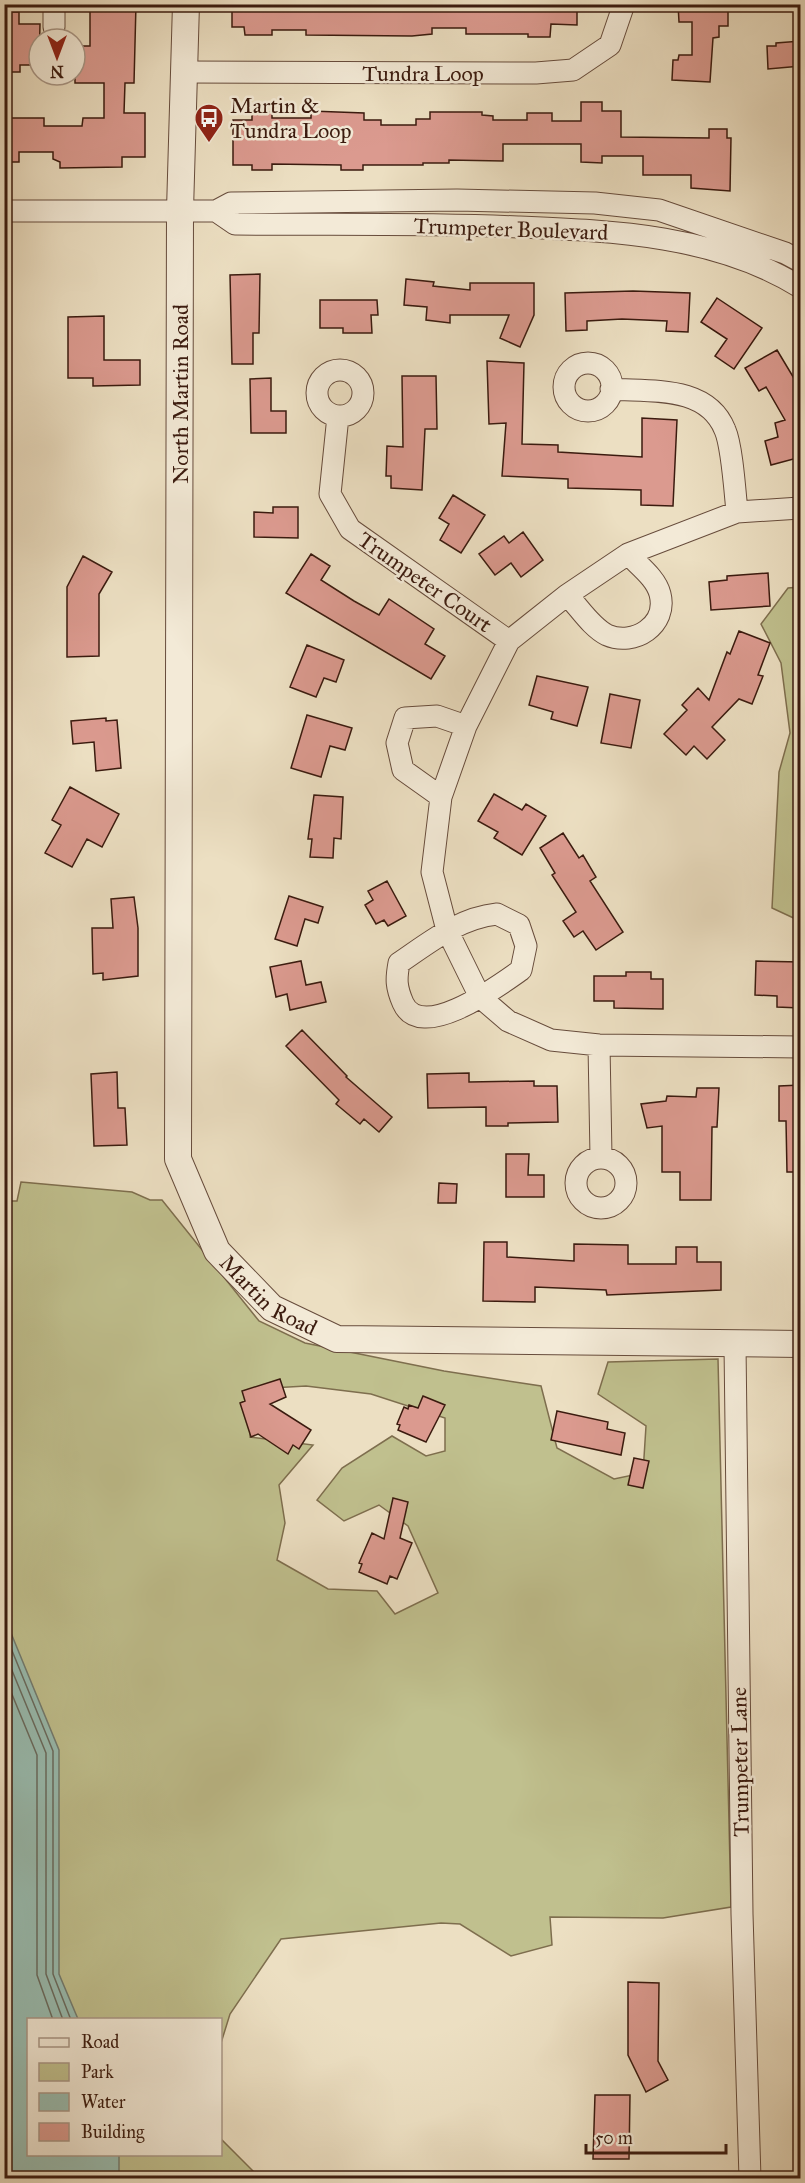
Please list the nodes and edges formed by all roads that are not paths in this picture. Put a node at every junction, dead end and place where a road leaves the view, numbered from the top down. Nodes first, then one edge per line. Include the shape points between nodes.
1 (54, 4) edge
2 (186, 4) edge
3 (624, 4) edge
4 (54, 27) dead end
5 (185, 72) junction
6 (180, 210) junction
7 (4, 211) edge
8 (216, 211) junction
9 (801, 261) edge
10 (801, 287) edge
11 (612, 389) dead end
12 (338, 416) dead end
13 (801, 508) edge
14 (737, 512) junction
15 (628, 554) junction
16 (567, 595) junction
17 (509, 641) junction
18 (466, 726) junction
19 (180, 783) joint
20 (441, 797) junction
21 (447, 930) junction
22 (480, 997) junction
23 (599, 1044) junction
24 (801, 1047) edge
25 (601, 1157) dead end
26 (801, 1344) edge
27 (735, 1345) junction
28 (750, 2178) edge

1 - 4 street
2 - 5 street, North Martin Road
3 - 5 street, Tundra Loop via 610,45 573,70
5 - 6 street, North Martin Road
6 - 7 street, Trumpeter Boulevard
6 - 8 street, Trumpeter Boulevard
6 - 19 street, North Martin Road
8 - 9 street, Trumpeter Boulevard via 231,203 595,202 659,210
8 - 10 street, Trumpeter Boulevard via 235,224 460,225 654,236 715,251 781,275
11 - 14 street via 683,394 706,403 725,429
12 - 17 street, Trumpeter Court via 330,494 350,529
13 - 14 street
14 - 15 street
15 - 16 street
15 - 16 street via 655,581 660,595 661,609 645,633 632,639 618,639 604,633
16 - 17 street
17 - 18 street
18 - 20 street
18 - 20 street via 437,716 405,718 397,743 403,770
19 - 27 street, Martin Road via 178,1159 217,1251 272,1308 337,1339
20 - 21 street via 432,872
21 - 22 street
21 - 22 street via 477,916 497,914 519,925 526,946 521,970
21 - 22 street via 399,963 395,982 405,1007 419,1016 447,1014
22 - 23 street via 508,1021 551,1040
23 - 24 street
23 - 25 street
26 - 27 street, Martin Road
27 - 28 street, Trumpeter Lane via 742,1914

